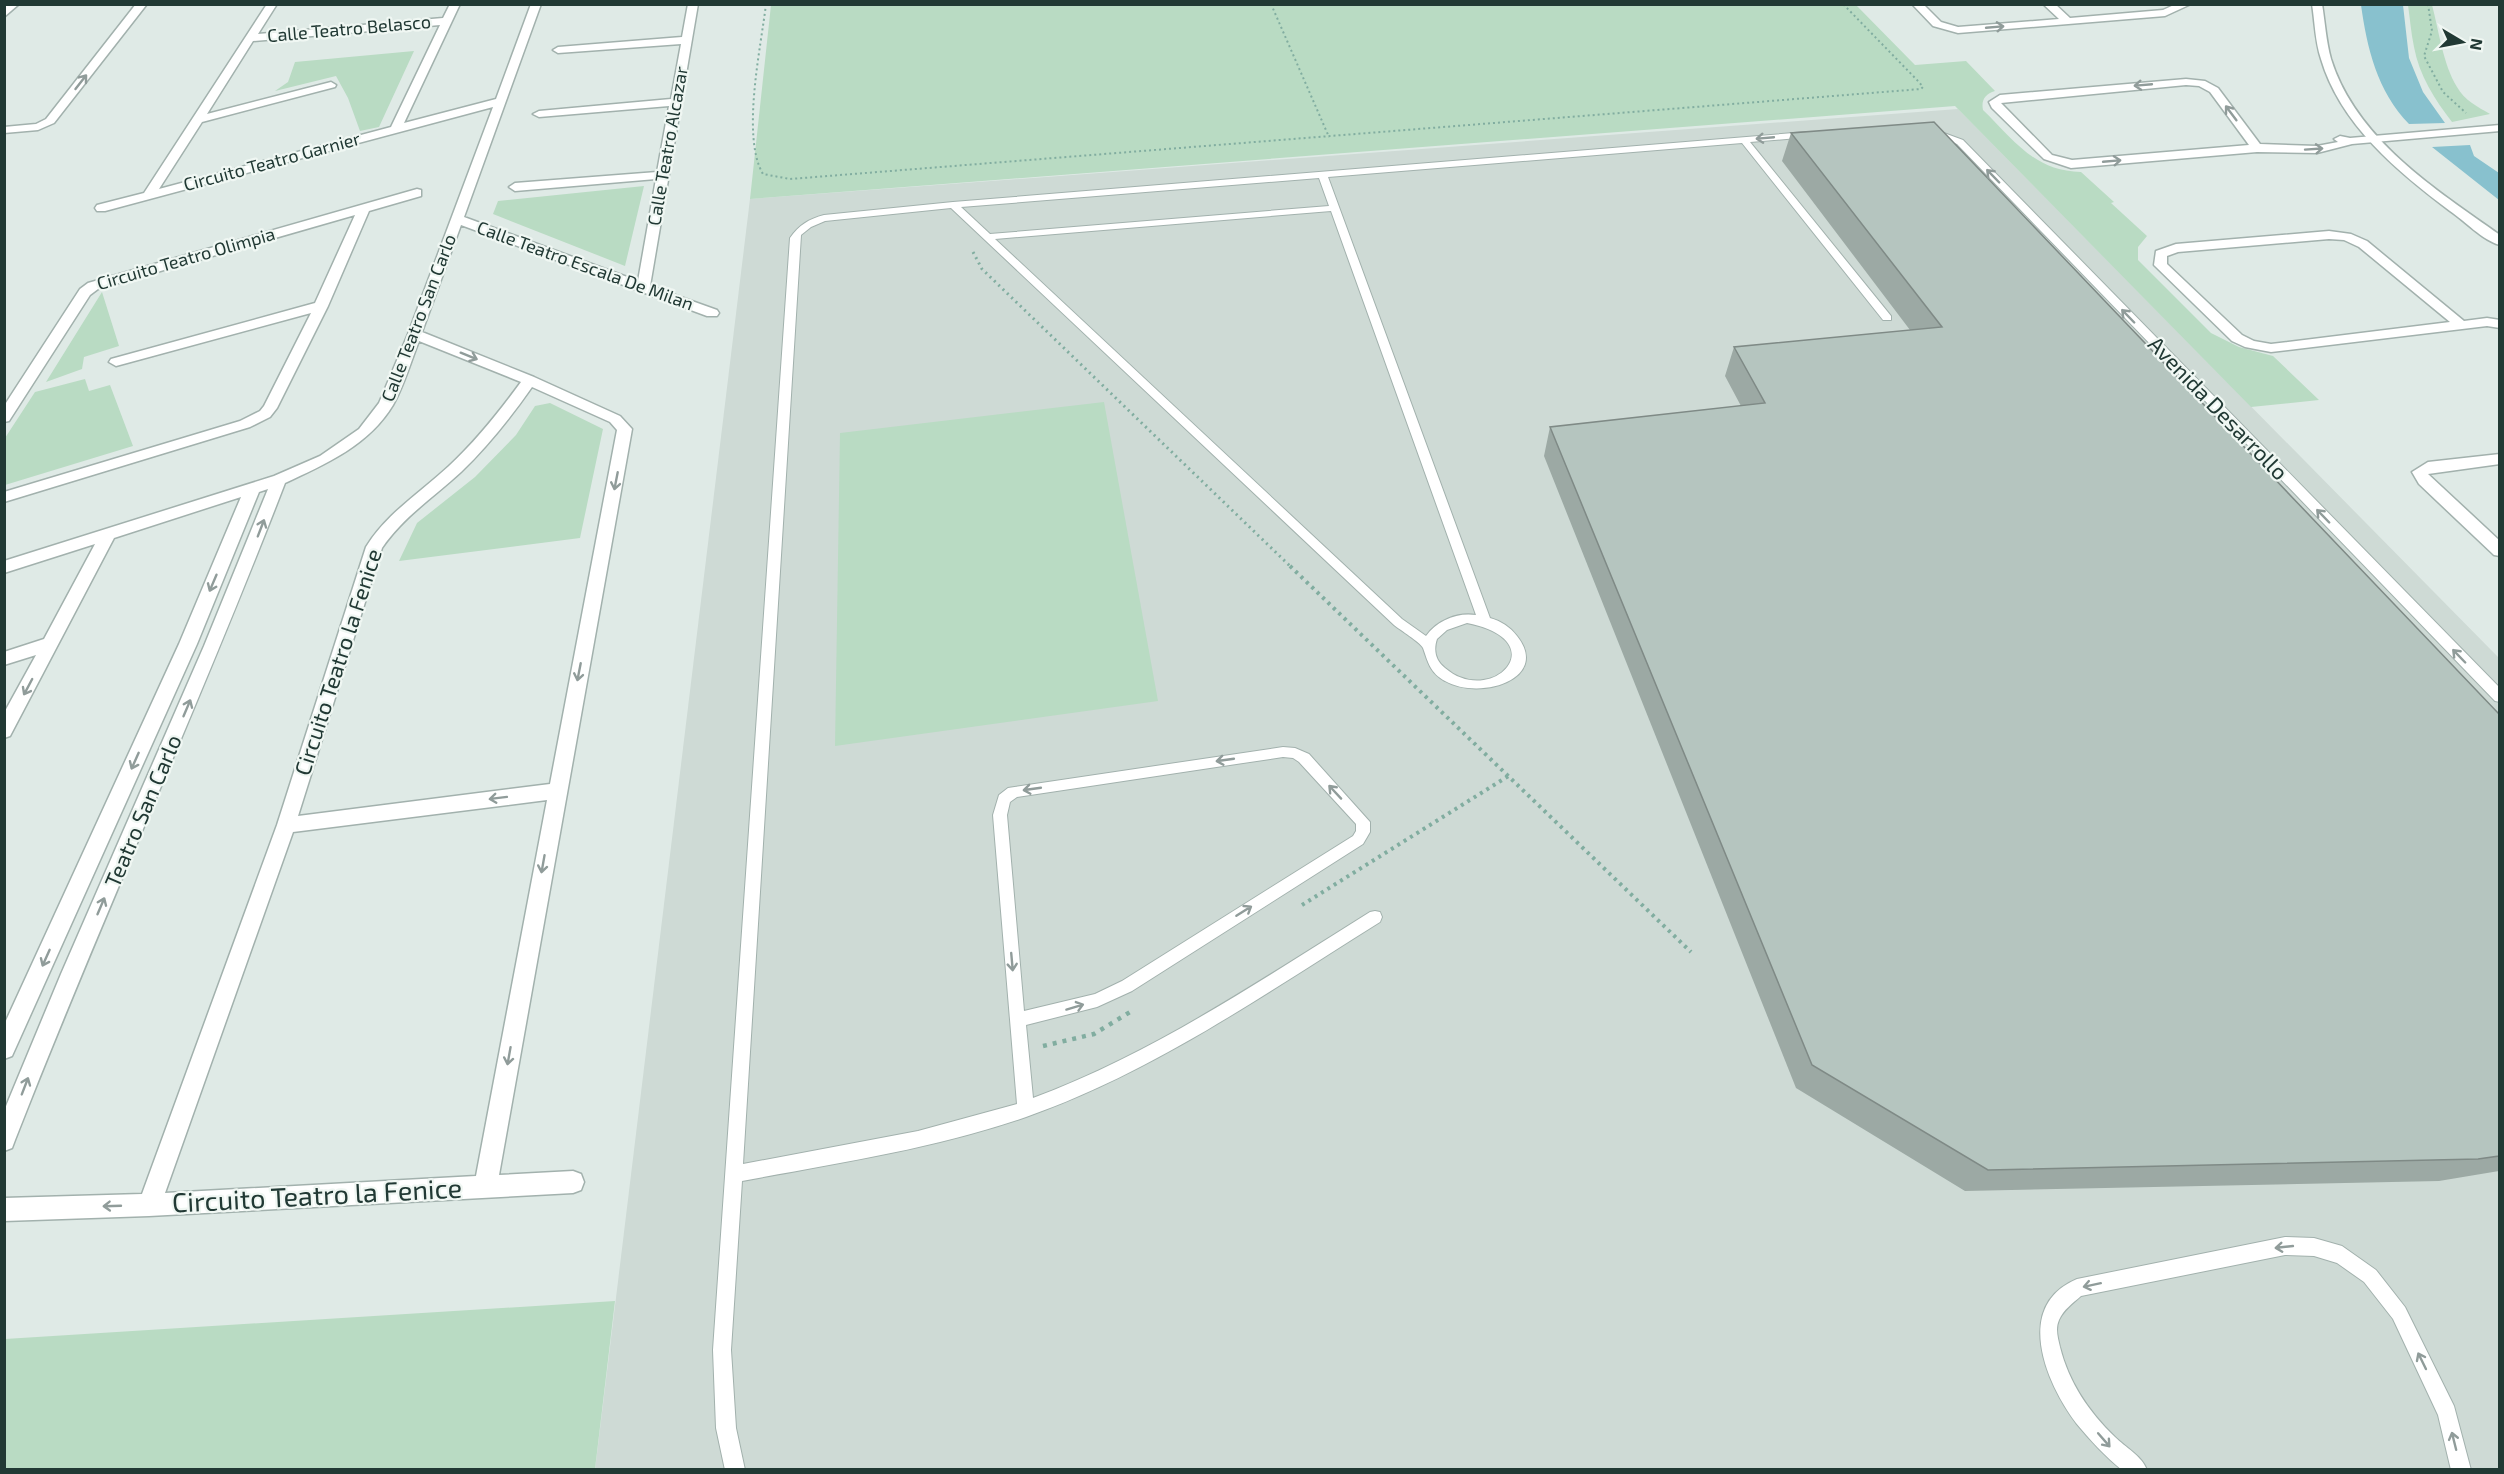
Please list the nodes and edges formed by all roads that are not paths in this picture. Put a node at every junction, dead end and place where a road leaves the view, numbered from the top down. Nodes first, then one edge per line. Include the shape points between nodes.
1 (14, 4) edge
2 (142, 4) edge
3 (272, 4) edge
4 (455, 4) edge
5 (536, 4) edge
6 (693, 4) edge
7 (1917, 4) edge
8 (2048, 4) edge
9 (2318, 4) edge
10 (2178, 6) edge
11 (4, 14) edge
12 (448, 21) junction
13 (2068, 21) junction
14 (251, 38) junction
15 (686, 40) junction
16 (558, 50) dead end
17 (331, 85) dead end
18 (501, 101) junction
19 (677, 102) junction
20 (539, 114) dead end
21 (200, 119) junction
22 (2499, 128) edge
23 (396, 129) junction
24 (4, 130) edge
25 (1923, 130) edge
26 (1815, 134) edge
27 (2328, 136) dead end
28 (2308, 137) dead end
29 (2376, 139) junction
30 (1744, 140) junction
31 (2349, 141) junction
32 (2277, 147) junction
33 (2257, 148) junction
34 (1322, 174) junction
35 (663, 175) junction
36 (515, 187) dead end
37 (417, 193) dead end
38 (149, 195) junction
39 (953, 205) junction
40 (101, 208) dead end
41 (364, 208) junction
42 (1334, 208) junction
43 (458, 219) junction
44 (989, 237) junction
45 (2499, 241) edge
46 (643, 288) junction
47 (321, 306) junction
48 (2499, 312) edge
49 (712, 313) dead end
50 (1887, 318) dead end
51 (2493, 323) edge
52 (2461, 325) junction
53 (415, 334) junction
54 (116, 362) dead end
55 (529, 380) junction
56 (4, 418) edge
57 (2499, 459) edge
58 (279, 480) junction
59 (252, 490) junction
60 (4, 497) edge
61 (109, 533) junction
62 (2499, 551) edge
63 (4, 567) edge
64 (1484, 619) junction
65 (51, 643) junction
66 (1428, 644) junction
67 (4, 659) edge
68 (2499, 698) edge
69 (4, 731) edge
70 (556, 790) junction
71 (286, 825) junction
72 (1375, 917) dead end
73 (1018, 1020) junction
74 (4, 1049) edge
75 (1026, 1109) junction
76 (4, 1140) edge
77 (734, 1174) junction
78 (573, 1182) dead end
79 (485, 1188) junction
80 (149, 1205) junction
81 (4, 1210) edge
82 (735, 1470) edge
83 (2138, 1470) edge
84 (2461, 1470) edge

1 - 11 street
24 -> 2 street via 38,127 50,121
3 - 14 street, Circuito Teatro Garnier
4 - 12 street
5 - 18 street, Calle Teatro San Carlo
6 - 15 street, Calle Teatro Alcazar
7 -> 13 street via 1937,24 1958,30
8 - 13 street
9 - 29 street via 2328,66 2350,108
10 - 13 street via 2165,14
12 - 14 street, Calle Teatro Belasco
12 - 23 street
14 - 21 street, Circuito Teatro Garnier
15 - 16 street
15 - 19 street, Calle Teatro Alcazar
17 - 21 street
18 - 23 street, Circuito Teatro Garnier
18 - 43 street, Calle Teatro San Carlo
19 - 20 street
19 - 35 street, Calle Teatro Alcazar
21 - 38 street, Circuito Teatro Garnier
22 - 29 street
23 - 38 street, Circuito Teatro Garnier
68 -> 25 lane, Avenida Desarrollo via 1960,142
26 -> 30 lane
27 - 31 street
28 - 32 street via 2288,138
29 - 31 street
29 - 45 street via 2427,187
30 - 34 lane
30 - 50 lane
32 -> 31 street via 2330,148
32 - 33 street
33 -> 33 street via 2214,90 2201,83 2000,98 1995,102 2048,157 2063,163
34 - 39 lane
34 - 42 lane
35 - 36 street
35 - 46 street, Calle Teatro Alcazar
37 - 41 street, Circuito Teatro Olimpia
38 - 40 street, Circuito Teatro Garnier
39 - 44 lane
39 - 77 lane via 824,218 811,222 795,238
41 - 47 street
41 - 56 street, Circuito Teatro Olimpia via 93,286 85,292
42 - 44 lane
42 - 64 lane
43 - 46 street, Calle Teatro Escala De Milan
43 - 53 street, Calle Teatro San Carlo
44 - 66 lane via 1398,622
46 - 49 street, Calle Teatro Escala De Milan
47 - 54 street
47 - 60 street via 265,414 245,424
48 - 51 street
51 - 52 street
52 - 52 street via 2363,244 2347,237 2329,235 2176,248 2161,254 2159,259 2160,265 2238,338 2259,346 2271,348
53 -> 55 street, Circuito Teatro la Fenice
53 - 58 street, Calle Teatro San Carlo via 386,404 364,432 325,459
55 -> 70 street, Circuito Teatro la Fenice via 615,419 625,429
55 - 71 street, Circuito Teatro la Fenice via 481,444 402,511 374,547
57 - 62 street via 2428,467 2420,472
58 - 59 street, Calle Teatro San Carlo
76 -> 58 street, Teatro San Carlo
59 - 61 street, Calle Teatro San Carlo
59 -> 74 street, Teatro San Carlo via 188,644
61 - 63 street, Calle Teatro San Carlo
61 - 65 street
64 - 66 lane via 1447,623 1433,634
64 - 66 lane via 1506,631 1519,650 1514,671 1504,679 1492,684 1461,683 1436,667
65 - 67 street
65 -> 69 street
70 -> 71 street
70 -> 79 street, Circuito Teatro la Fenice
71 - 80 street, Circuito Teatro la Fenice
72 - 75 lane via 1110,1075
73 -> 73 lane via 1097,1000 1127,986 1358,840 1364,832 1363,822 1295,753 1013,792 1004,799 1000,815
73 - 75 lane
75 - 77 lane via 954,1130
77 - 82 lane via 722,1350 726,1428
78 - 79 street, Circuito Teatro la Fenice
79 - 80 street, Circuito Teatro la Fenice
80 -> 81 street, Circuito Teatro la Fenice
84 -> 83 lane via 2447,1413 2399,1312 2370,1276 2343,1255 2314,1247 2285,1246 2077,1288 2057,1304 2048,1329 2054,1364 2075,1406 2116,1453

